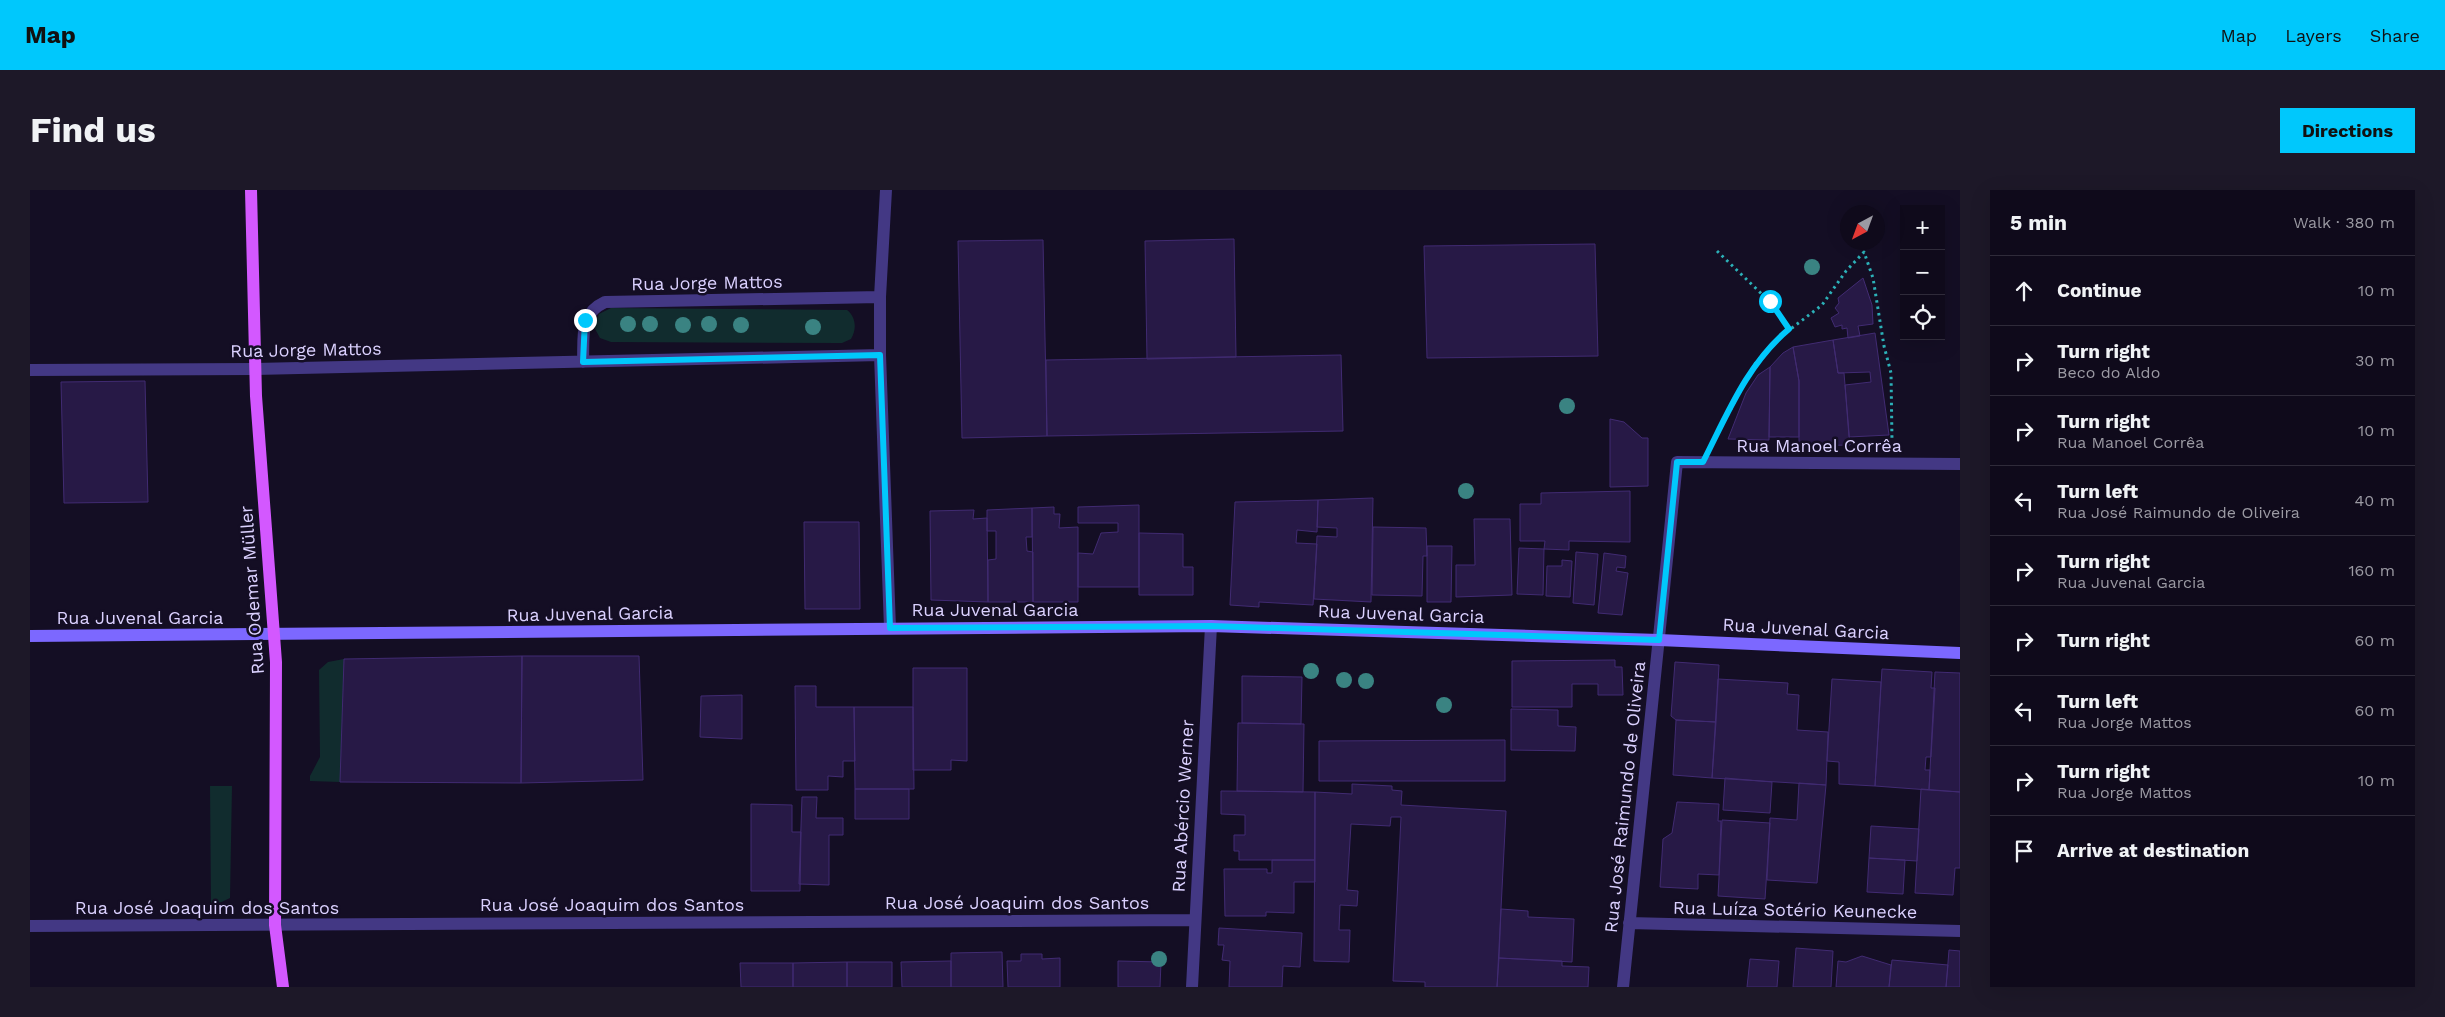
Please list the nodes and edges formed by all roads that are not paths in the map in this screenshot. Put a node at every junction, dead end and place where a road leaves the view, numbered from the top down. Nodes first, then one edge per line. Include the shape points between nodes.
1 (251, 190) edge
2 (886, 190) edge
3 (880, 297) junction
4 (880, 355) junction
5 (583, 362) junction
6 (255, 369) junction
7 (30, 370) edge
8 (1677, 462) joint
9 (1960, 464) edge
10 (1211, 626) junction
11 (890, 628) junction
12 (274, 634) junction
13 (30, 636) edge
14 (1659, 640) junction
15 (1960, 653) edge
16 (1195, 920) junction
17 (1630, 924) junction
18 (275, 925) junction
19 (30, 926) edge
20 (1960, 931) edge
21 (283, 987) edge
22 (1192, 987) edge
23 (1623, 987) edge

1 - 6 main road, Rua Odemar Müller
2 - 3 street
3 - 4 street
3 - 5 street, Rua Jorge Mattos via 605,302 594,307 585,320
4 - 5 street, Rua Jorge Mattos
4 - 11 street
5 - 6 street, Rua Jorge Mattos
6 - 7 street, Rua Jorge Mattos
6 - 12 main road, Rua Odemar Müller
8 - 9 street, Rua Manoel Corrêa
8 - 14 street, Rua José Raimundo de Oliveira
10 - 11 main road, Rua Juvenal Garcia
10 - 14 main road, Rua Juvenal Garcia
10 - 16 street, Rua Abércio Werner
11 - 12 main road, Rua Juvenal Garcia
12 - 13 main road, Rua Juvenal Garcia
12 - 18 main road, Rua Odemar Müller
14 - 15 main road, Rua Juvenal Garcia
14 - 17 street, Rua José Raimundo de Oliveira
16 - 18 street, Rua José Joaquim dos Santos
16 - 22 street, Rua Abércio Werner
17 - 20 street, Rua Luíza Sotério Keunecke
17 - 23 street, Rua José Raimundo de Oliveira
18 - 19 street, Rua José Joaquim dos Santos
18 - 21 main road, Rua Odemar Müller

